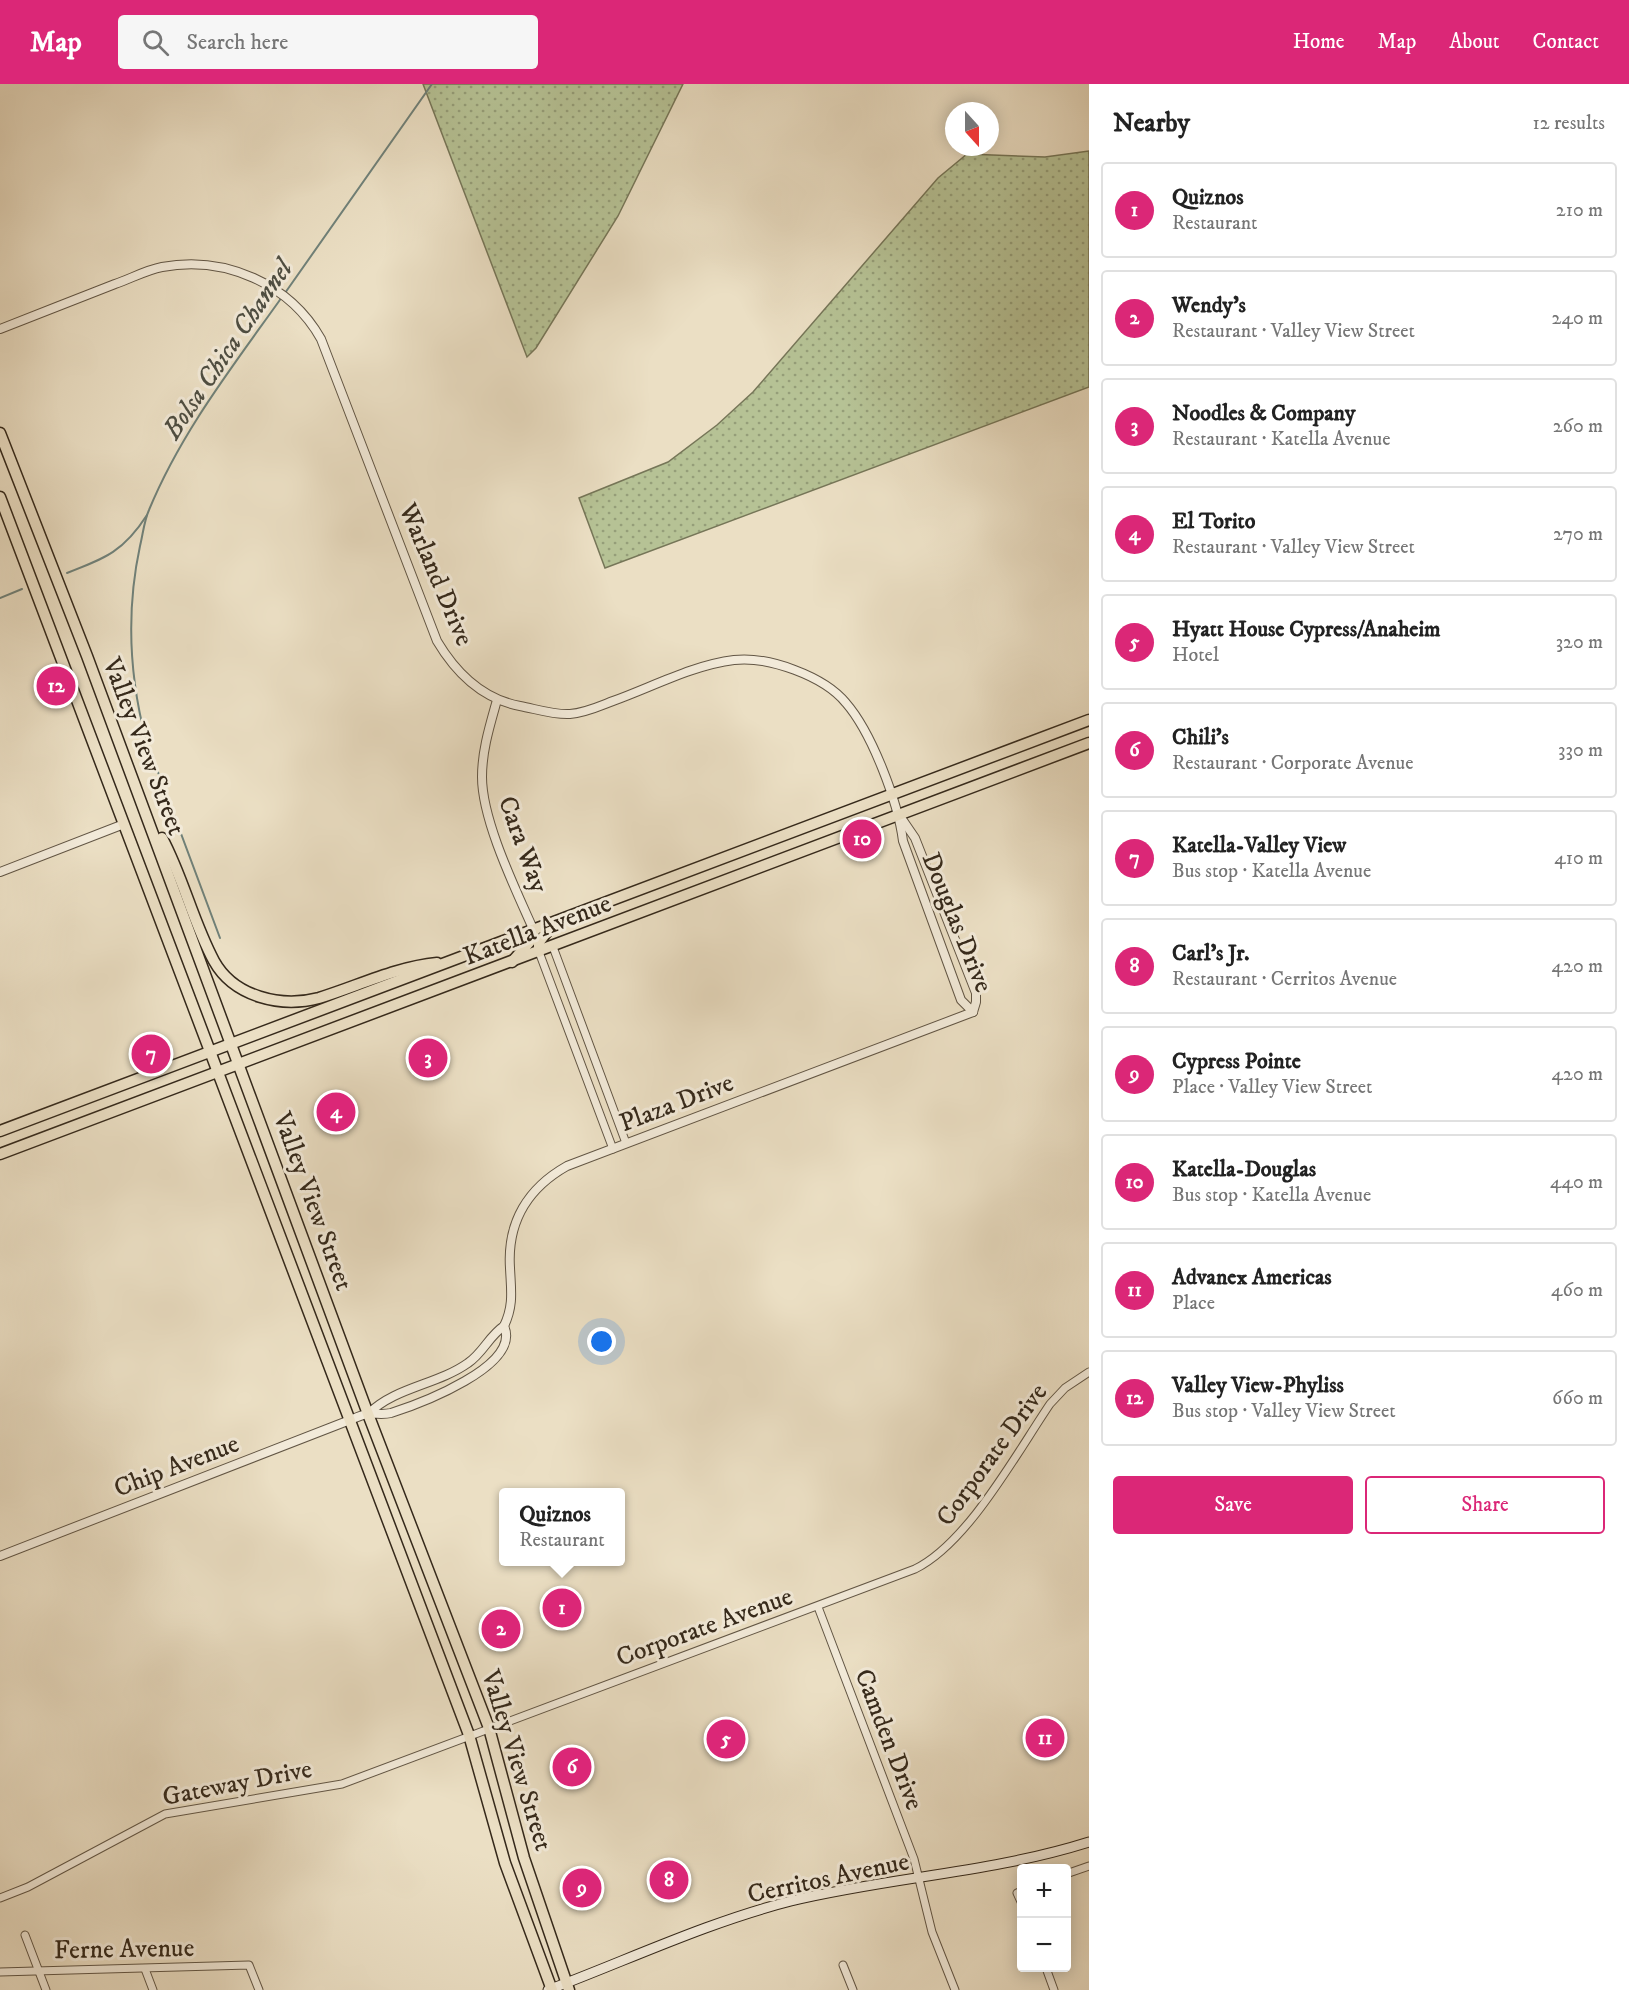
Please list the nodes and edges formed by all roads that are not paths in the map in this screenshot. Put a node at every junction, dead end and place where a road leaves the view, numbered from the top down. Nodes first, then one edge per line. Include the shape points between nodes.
1 (0, 329) edge
2 (0, 433) edge
3 (0, 497) edge
4 (497, 700) junction
5 (1089, 720) edge
6 (1089, 743) edge
7 (892, 795) junction
8 (900, 816) junction
9 (123, 824) junction
10 (151, 825) junction
11 (0, 872) edge
12 (554, 923) junction
13 (534, 931) junction
14 (554, 947) junction
15 (539, 952) junction
16 (450, 962) junction
17 (512, 963) junction
18 (973, 1012) junction
19 (232, 1044) junction
20 (210, 1052) junction
21 (240, 1064) junction
22 (218, 1072) junction
23 (0, 1131) edge
24 (626, 1143) junction
25 (613, 1149) junction
26 (0, 1155) edge
27 (504, 1326) junction
28 (1087, 1373) edge
29 (368, 1414) junction
30 (350, 1420) junction
31 (0, 1556) edge
32 (932, 1561) joint
33 (818, 1606) junction
34 (489, 1728) junction
35 (469, 1736) junction
36 (1089, 1842) edge
37 (1089, 1866) edge
38 (1071, 1872) edge
39 (920, 1879) junction
40 (0, 1898) edge
41 (25, 1935) dead end
42 (843, 1965) dead end
43 (145, 1969) junction
44 (39, 1971) junction
45 (0, 1972) edge
46 (1047, 1972) edge
47 (568, 1986) edge
48 (46, 1990) edge
49 (153, 1990) edge
50 (259, 1990) edge
51 (550, 1990) edge
52 (853, 1990) edge
53 (956, 1990) edge
54 (1054, 1990) edge

1 - 4 street, Warland Drive via 162,267 212,265 261,280 289,298 310,319 321,339 437,641 457,670
2 - 10 main road, Valley View Street
3 - 9 main road, Valley View Street
4 - 7 street, Warland Drive via 570,714 710,665 758,661 792,669 813,678 846,702 863,729
4 - 13 street, Cara Way via 486,739 483,795
5 - 7 main road, Katella Avenue
6 - 8 main road, Katella Avenue
7 - 8 street, Douglas Drive
7 - 12 main road, Katella Avenue
8 - 14 main road, Katella Avenue
8 - 18 street, Douglas Drive via 903,841 962,1000
8 - 18 street, Douglas Drive via 915,838 976,993
9 - 11 street
9 - 20 main road, Valley View Street
10 - 16 main road via 163,839 214,961 230,980 254,995 282,1002 307,1001 414,965
10 - 19 main road, Valley View Street
12 - 13 main road, Katella Avenue
12 - 15 main road via 539,942
13 - 16 main road, Katella Avenue
13 - 17 main road
14 - 15 main road, Katella Avenue
14 - 24 street
15 - 17 main road, Katella Avenue
15 - 25 street
16 - 19 main road, Katella Avenue
17 - 21 main road, Katella Avenue
18 - 24 street, Plaza Drive
19 - 20 main road, Katella Avenue
19 - 21 main road, Valley View Street
20 - 22 main road, Valley View Street
20 - 23 main road, Katella Avenue
21 - 22 main road, Katella Avenue
21 - 29 main road, Valley View Street
22 - 26 main road, Katella Avenue
22 - 30 main road, Valley View Street
24 - 25 street, Plaza Drive
25 - 27 street, Plaza Drive via 552,1174 527,1200 516,1218 510,1240 513,1297
27 - 29 street, Plaza Drive via 468,1363 380,1401
27 - 29 street, Plaza Drive via 508,1334 504,1346 476,1376 388,1414
28 - 32 street, Corporate Drive via 1050,1404 957,1538
29 - 30 street, Chip Avenue
29 - 34 main road, Valley View Street
30 - 31 street, Chip Avenue
30 - 35 main road, Valley View Street
32 - 33 street, Corporate Avenue
33 - 34 street, Corporate Avenue
33 - 39 street, Camden Drive
34 - 35 street, Gateway Drive
34 - 47 main road, Valley View Street via 524,1858
35 - 40 street, Gateway Drive via 342,1784 165,1814
35 - 51 main road, Valley View Street via 505,1863
36 - 39 main road, Cerritos Avenue via 1012,1863
37 - 38 street
39 - 47 main road, Cerritos Avenue via 780,1905 686,1936
39 - 53 street, Camden Drive via 932,1932
41 - 44 street
42 - 52 street
43 - 44 street, Ferne Avenue
43 - 49 street
43 - 50 street, Ferne Avenue via 249,1965
44 - 45 street, Ferne Avenue
44 - 48 street
46 - 54 street
47 - 51 main road, Cerritos Avenue

